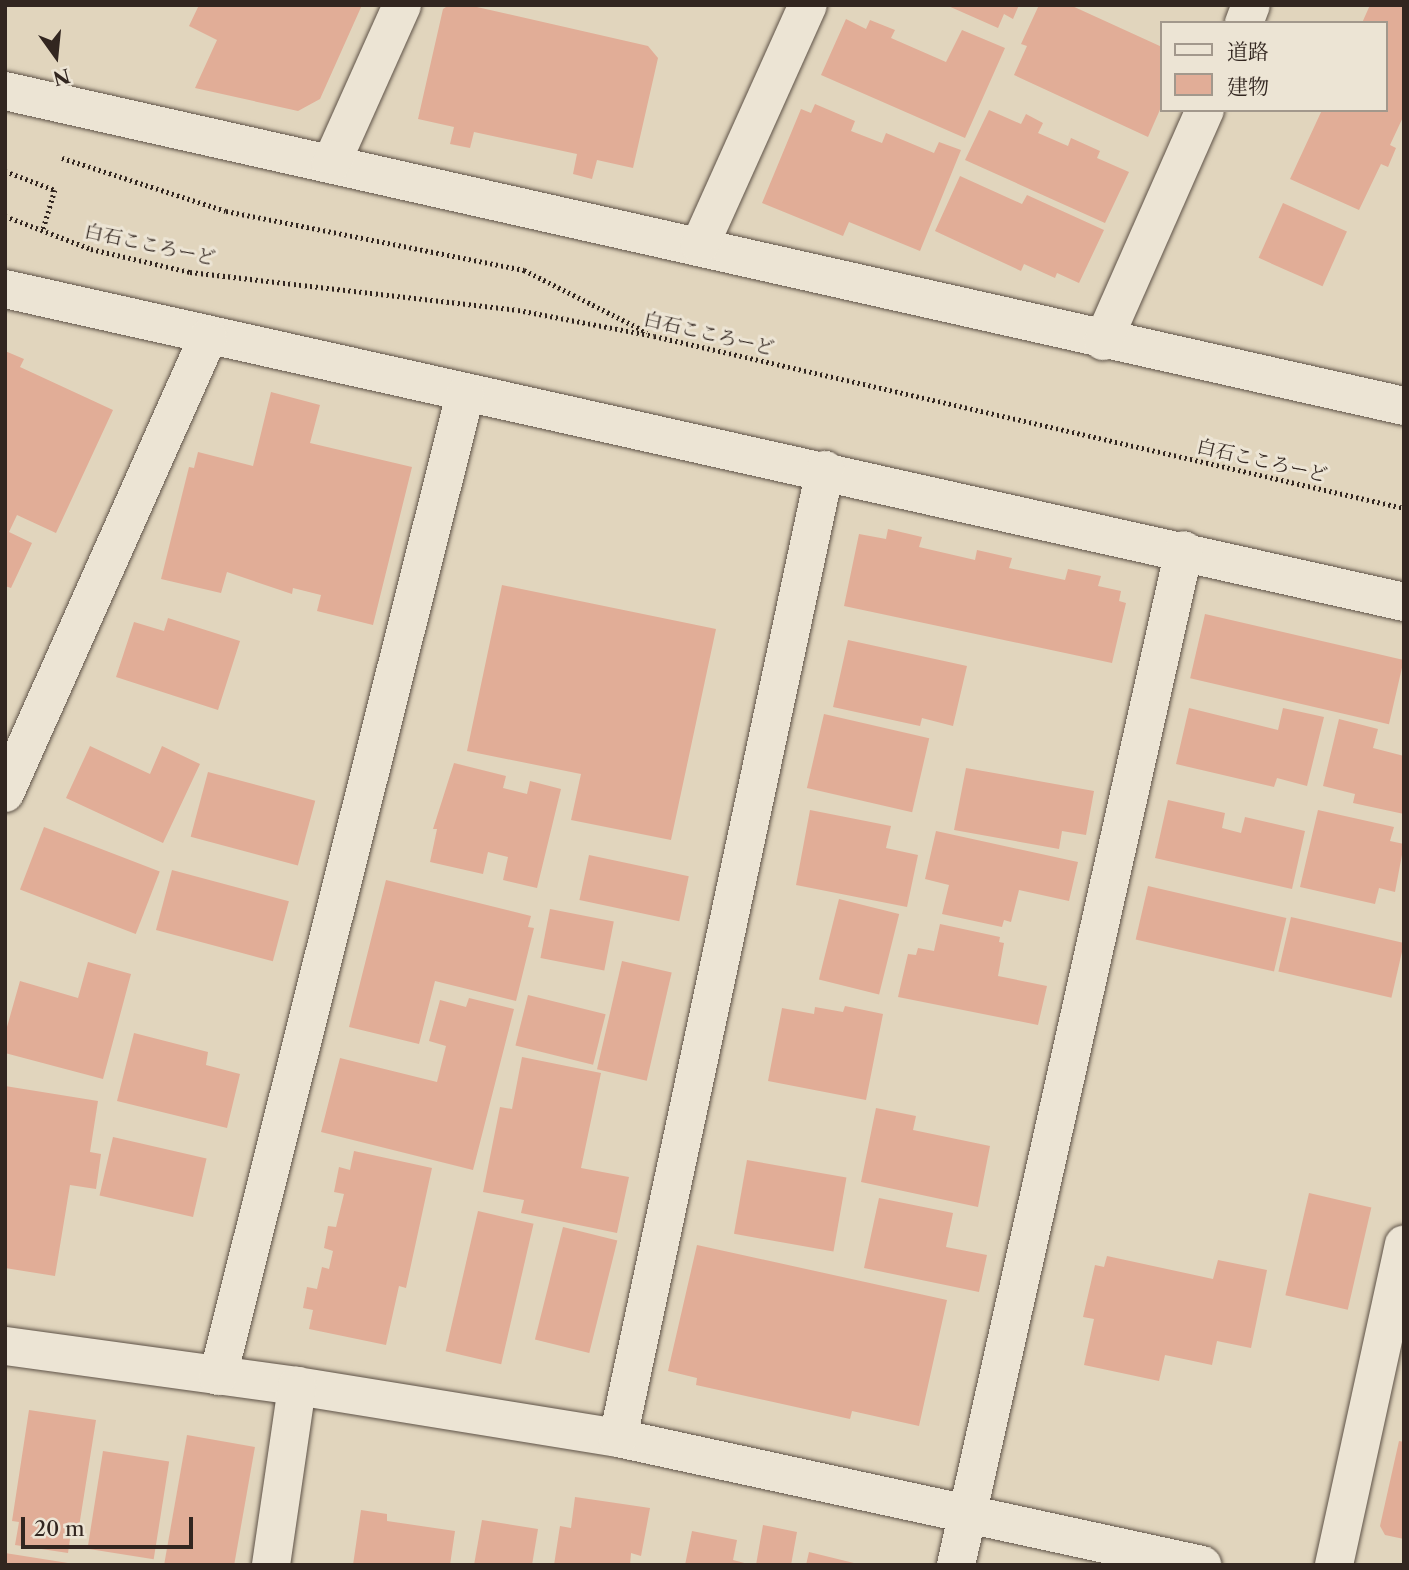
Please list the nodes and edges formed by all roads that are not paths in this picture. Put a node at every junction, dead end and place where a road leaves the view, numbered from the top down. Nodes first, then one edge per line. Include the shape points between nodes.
1 (402, 5) edge
2 (808, 5) edge
3 (5, 92) edge
4 (1204, 112) edge
5 (331, 164) junction
6 (700, 245) junction
7 (5, 289) edge
8 (208, 337) junction
9 (1103, 341) junction
10 (465, 395) junction
11 (1404, 407) edge
12 (825, 470) junction
13 (1184, 550) junction
14 (1404, 602) edge
15 (5, 793) edge
16 (1404, 1245) edge
17 (5, 1346) edge
18 (218, 1376) junction
19 (297, 1386) junction
20 (618, 1438) junction
21 (967, 1513) junction
22 (271, 1565) edge
23 (956, 1565) edge
24 (1202, 1565) edge
25 (1334, 1565) edge

1 - 5 street
2 - 6 street
3 - 5 street
4 - 9 street
5 - 6 street
6 - 9 street
7 - 8 street
8 - 10 street
8 - 15 street
9 - 11 street
10 - 12 street
10 - 18 street
12 - 13 street
12 - 20 street
13 - 14 street
13 - 21 street
16 - 25 street
17 - 18 street
18 - 19 street
19 - 20 street
19 - 22 street
20 - 21 street
21 - 23 street
21 - 24 street

